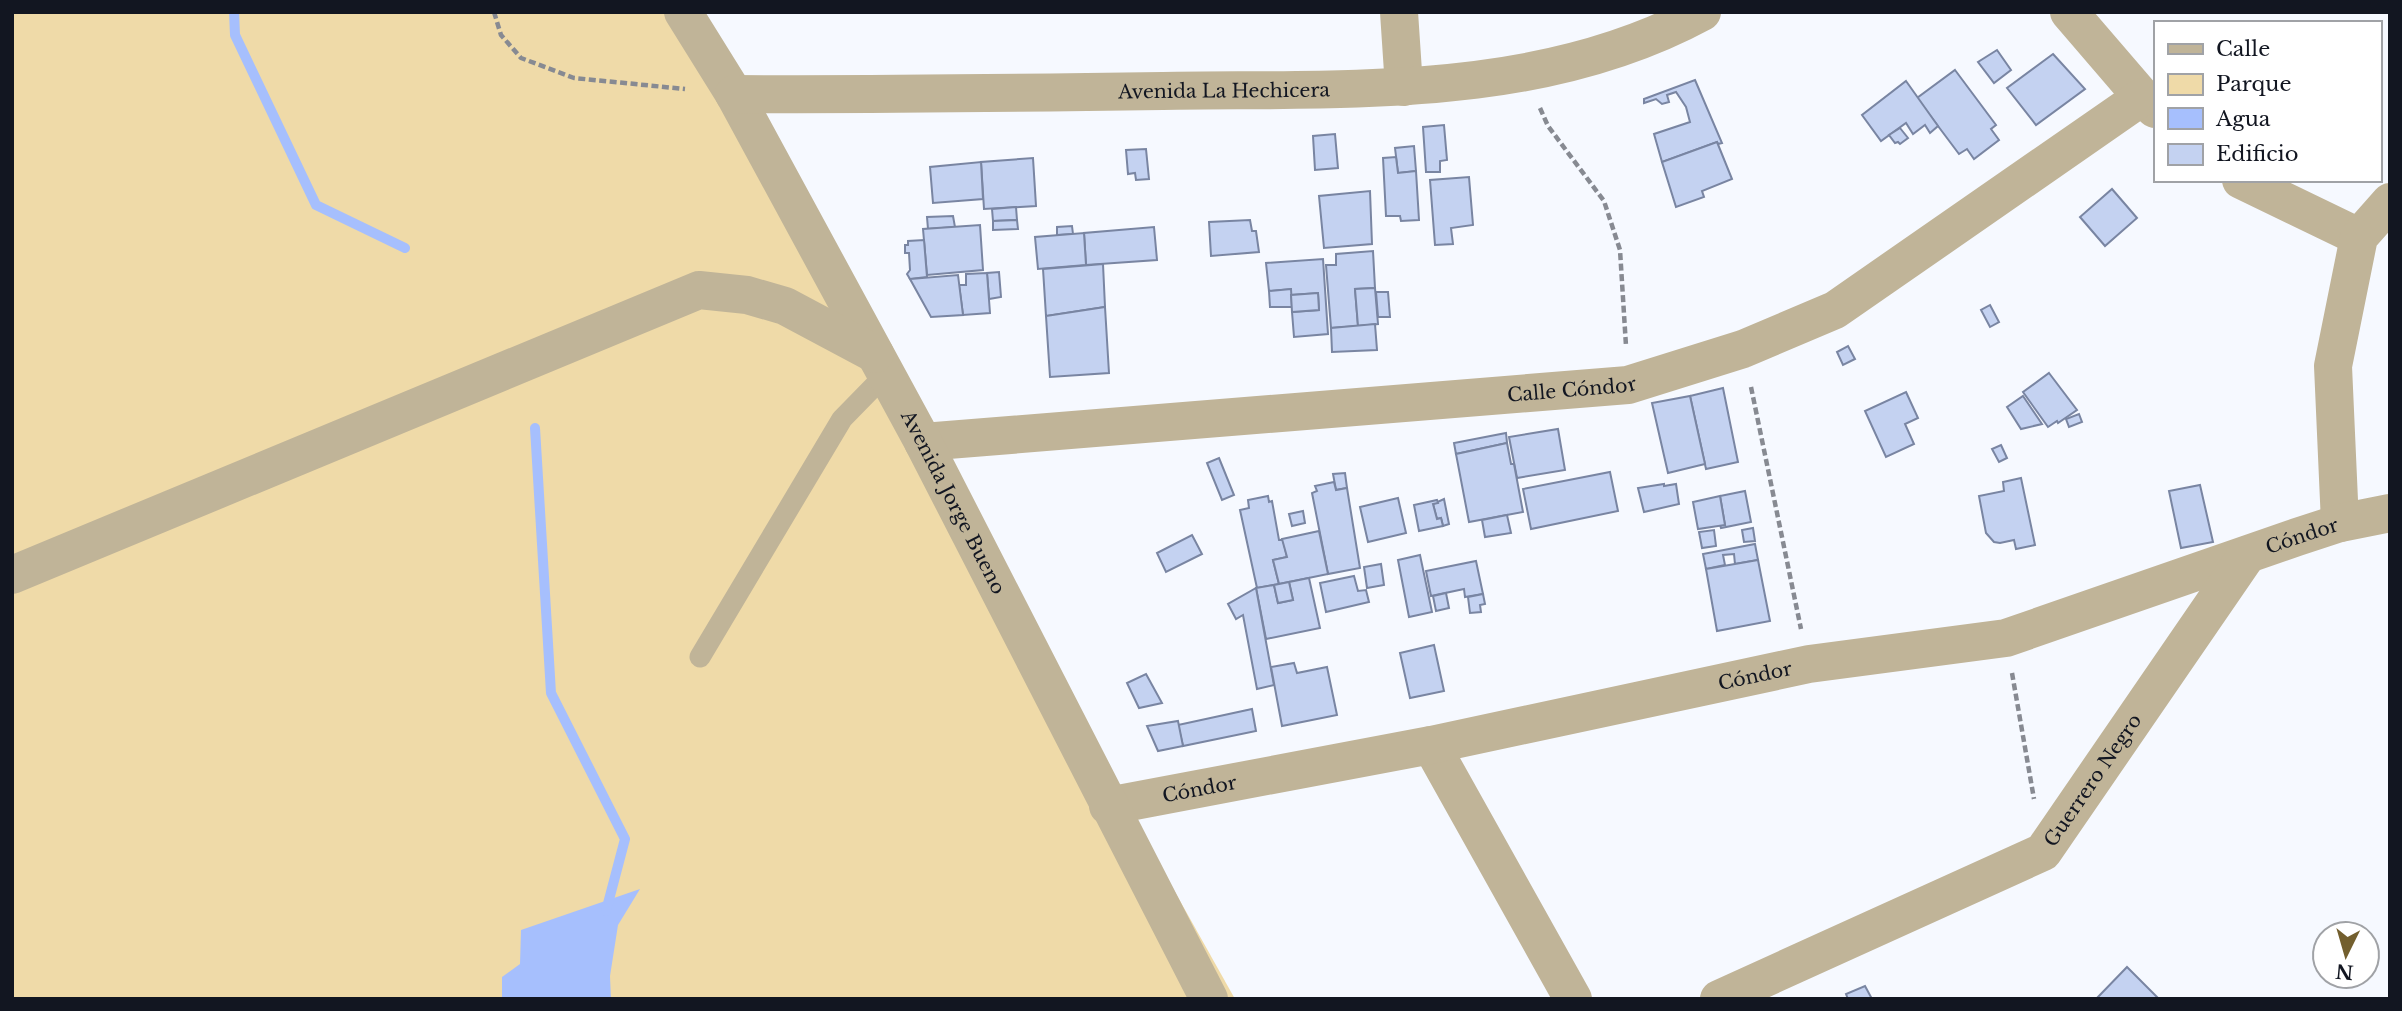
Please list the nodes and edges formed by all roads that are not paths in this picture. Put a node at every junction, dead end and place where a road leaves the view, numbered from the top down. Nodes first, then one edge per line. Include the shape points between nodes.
1 (683, 12) edge
2 (1399, 12) edge
3 (1702, 12) edge
4 (2070, 12) edge
5 (1404, 87) junction
6 (734, 94) junction
7 (2149, 103) edge
8 (2245, 182) edge
9 (2390, 202) edge
10 (2359, 237) junction
11 (880, 364) junction
12 (923, 442) junction
13 (2390, 513) edge
14 (2340, 523) junction
15 (2247, 555) junction
16 (12, 575) edge
17 (700, 657) dead end
18 (1432, 746) junction
19 (1108, 806) junction
20 (1209, 999) edge
21 (1573, 999) edge
22 (1719, 999) edge

1 - 6 street, Avenida Jorge Bueno
2 - 5 street
3 - 5 street, Avenida La Hechicera via 1670,29 1581,61 1524,74
4 - 7 street
5 - 6 street, Avenida La Hechicera
6 - 11 street, Avenida Jorge Bueno
7 - 12 street, Calle Cóndor via 1835,310 1743,349 1628,385
8 - 10 street
9 - 10 street
10 - 14 street via 2333,366
11 - 12 street, Avenida Jorge Bueno
11 - 16 street via 785,306 747,295 699,290
11 - 17 lane via 842,419
12 - 19 street, Avenida Jorge Bueno
13 - 14 street, Cóndor
14 - 15 street, Cóndor
15 - 18 street, Cóndor via 2006,638 1808,664
15 - 22 street, Guerrero Negro via 2043,852
18 - 19 street, Cóndor
18 - 21 street
19 - 20 street, Avenida Jorge Bueno

